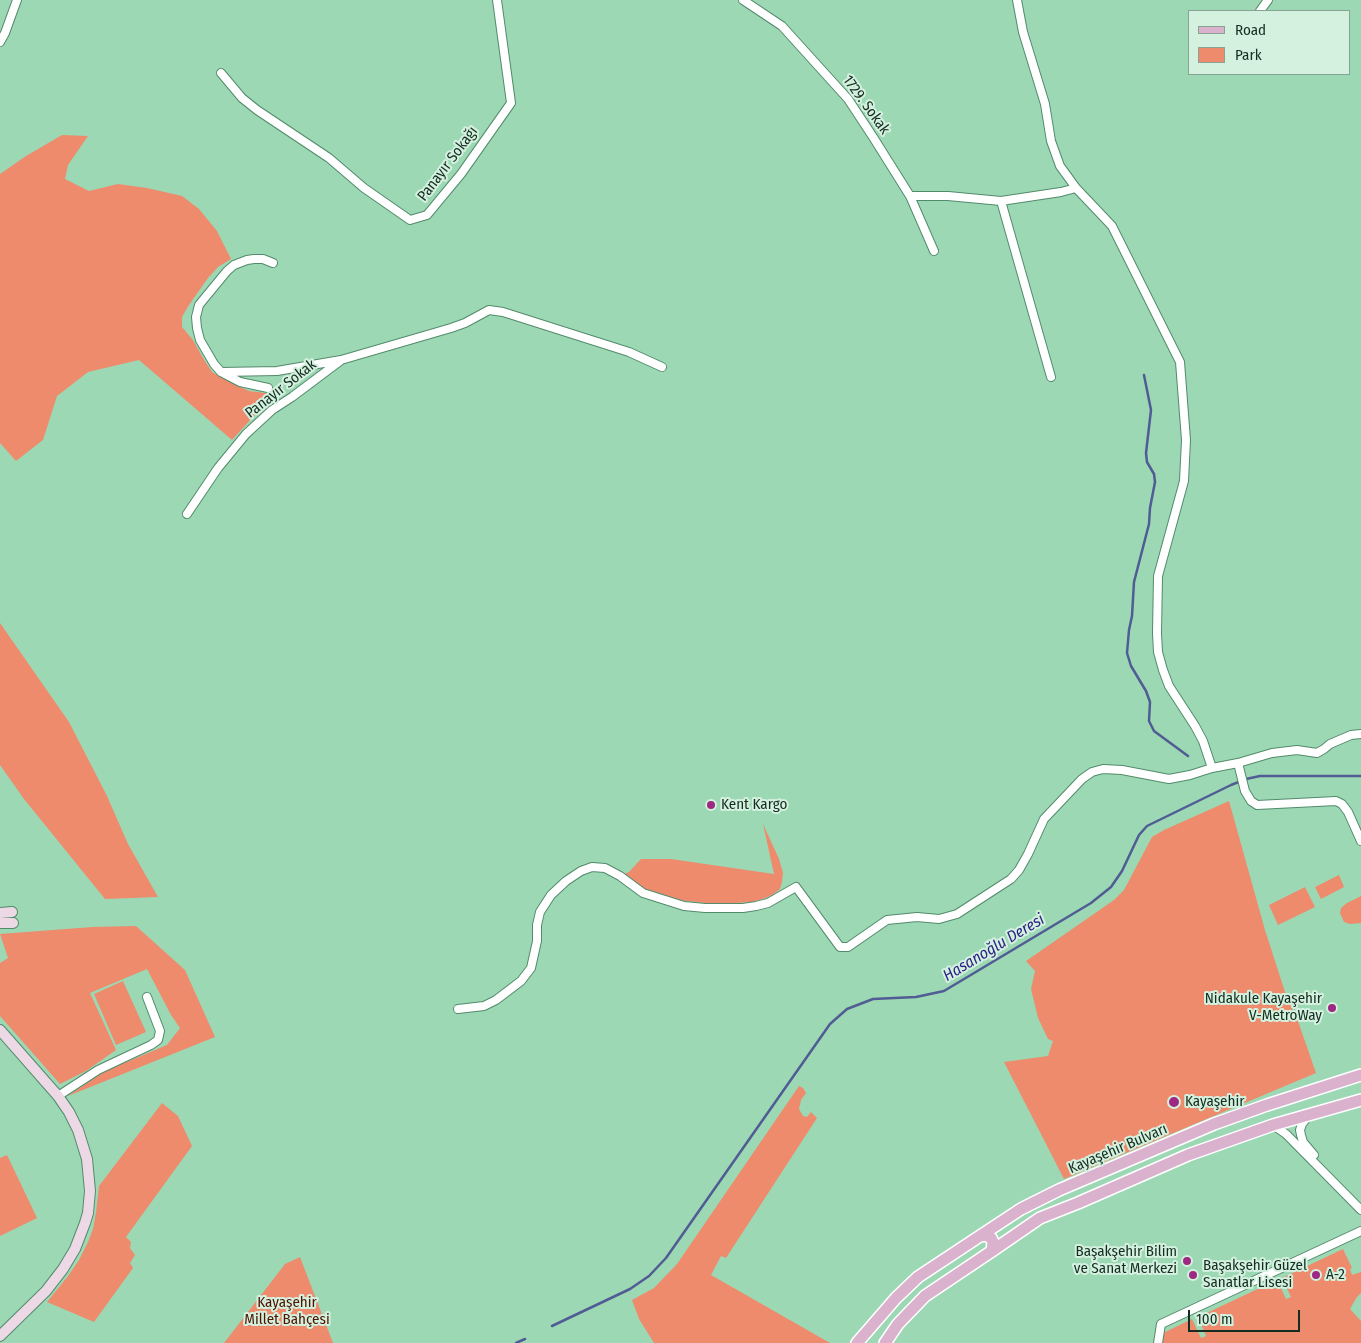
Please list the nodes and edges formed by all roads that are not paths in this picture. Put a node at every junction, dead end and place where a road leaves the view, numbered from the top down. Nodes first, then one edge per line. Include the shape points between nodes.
1 (17, 0) edge
2 (497, 0) edge
3 (743, 0) edge
4 (1018, 0) edge
5 (0, 42) edge
6 (221, 73) dead end
7 (1076, 188) junction
8 (910, 196) junction
9 (1002, 201) junction
10 (934, 251) dead end
11 (273, 263) dead end
12 (341, 360) junction
13 (662, 367) dead end
14 (221, 372) junction
15 (1051, 378) dead end
16 (268, 388) dead end
17 (187, 514) dead end
18 (1361, 734) edge
19 (1238, 764) junction
20 (1212, 768) junction
21 (1358, 827) edge
22 (1361, 841) edge
23 (12, 912) dead end
24 (0, 913) edge
25 (0, 923) edge
26 (13, 923) dead end
27 (147, 997) dead end
28 (458, 1009) dead end
29 (0, 1030) edge
30 (1361, 1075) edge
31 (58, 1096) junction
32 (1361, 1100) edge
33 (1309, 1114) junction
34 (1273, 1125) junction
35 (1361, 1203) edge
36 (1361, 1210) edge
37 (1361, 1231) edge
38 (980, 1236) junction
39 (992, 1251) junction
40 (0, 1336) edge
41 (858, 1343) edge
42 (885, 1343) edge
43 (1158, 1343) edge

1 - 5 street
2 - 6 street, Panayır Sokağı via 511,103 461,174 427,215 410,220 364,188 329,158 257,110
3 - 8 street, 1729. Sokak via 782,26 848,99
4 - 7 street via 1023,32 1045,104 1051,141 1060,166
7 - 9 street
7 - 20 street via 1112,226 1180,362 1186,440 1184,481 1158,576 1158,652 1168,686 1203,741
8 - 9 street
8 - 10 street, 1729. Sokak
9 - 15 street
11 - 14 street via 254,259 234,266 200,305 196,316 200,340
12 - 13 street via 465,323 489,310 628,352
12 - 14 street via 277,371
12 - 17 street, Panayır Sokak via 272,410 246,434
14 - 16 street via 240,382
18 - 19 street via 1351,735 1317,752 1272,753
19 - 20 street
19 - 21 street via 1245,791 1256,805 1336,801 1342,804
20 - 28 street via 1169,779 1122,770 1092,772 1044,819 1028,854 1011,879 956,914 939,918 887,920 848,947 840,947 796,887 756,906 684,906 643,893 605,868 592,867 566,881 540,912 531,968 521,981 484,1006
21 - 22 street
23 - 24 street
25 - 26 street
27 - 31 street via 160,1031 158,1040 98,1070
29 - 31 street
30 - 38 main road, Kayaşehir Bulvarı via 1214,1124 1059,1190 1021,1209
31 - 40 street via 69,1112 87,1159 88,1213 75,1249 63,1269 46,1291
32 - 33 main road
33 - 34 main road
33 - 35 street via 1300,1130 1303,1142
34 - 36 street via 1286,1134
34 - 39 main road via 1188,1155 1040,1218
37 - 43 street via 1161,1324
38 - 39 main road via 991,1238
38 - 41 main road, Kayaşehir Bulvarı via 918,1277
39 - 42 main road via 925,1296

